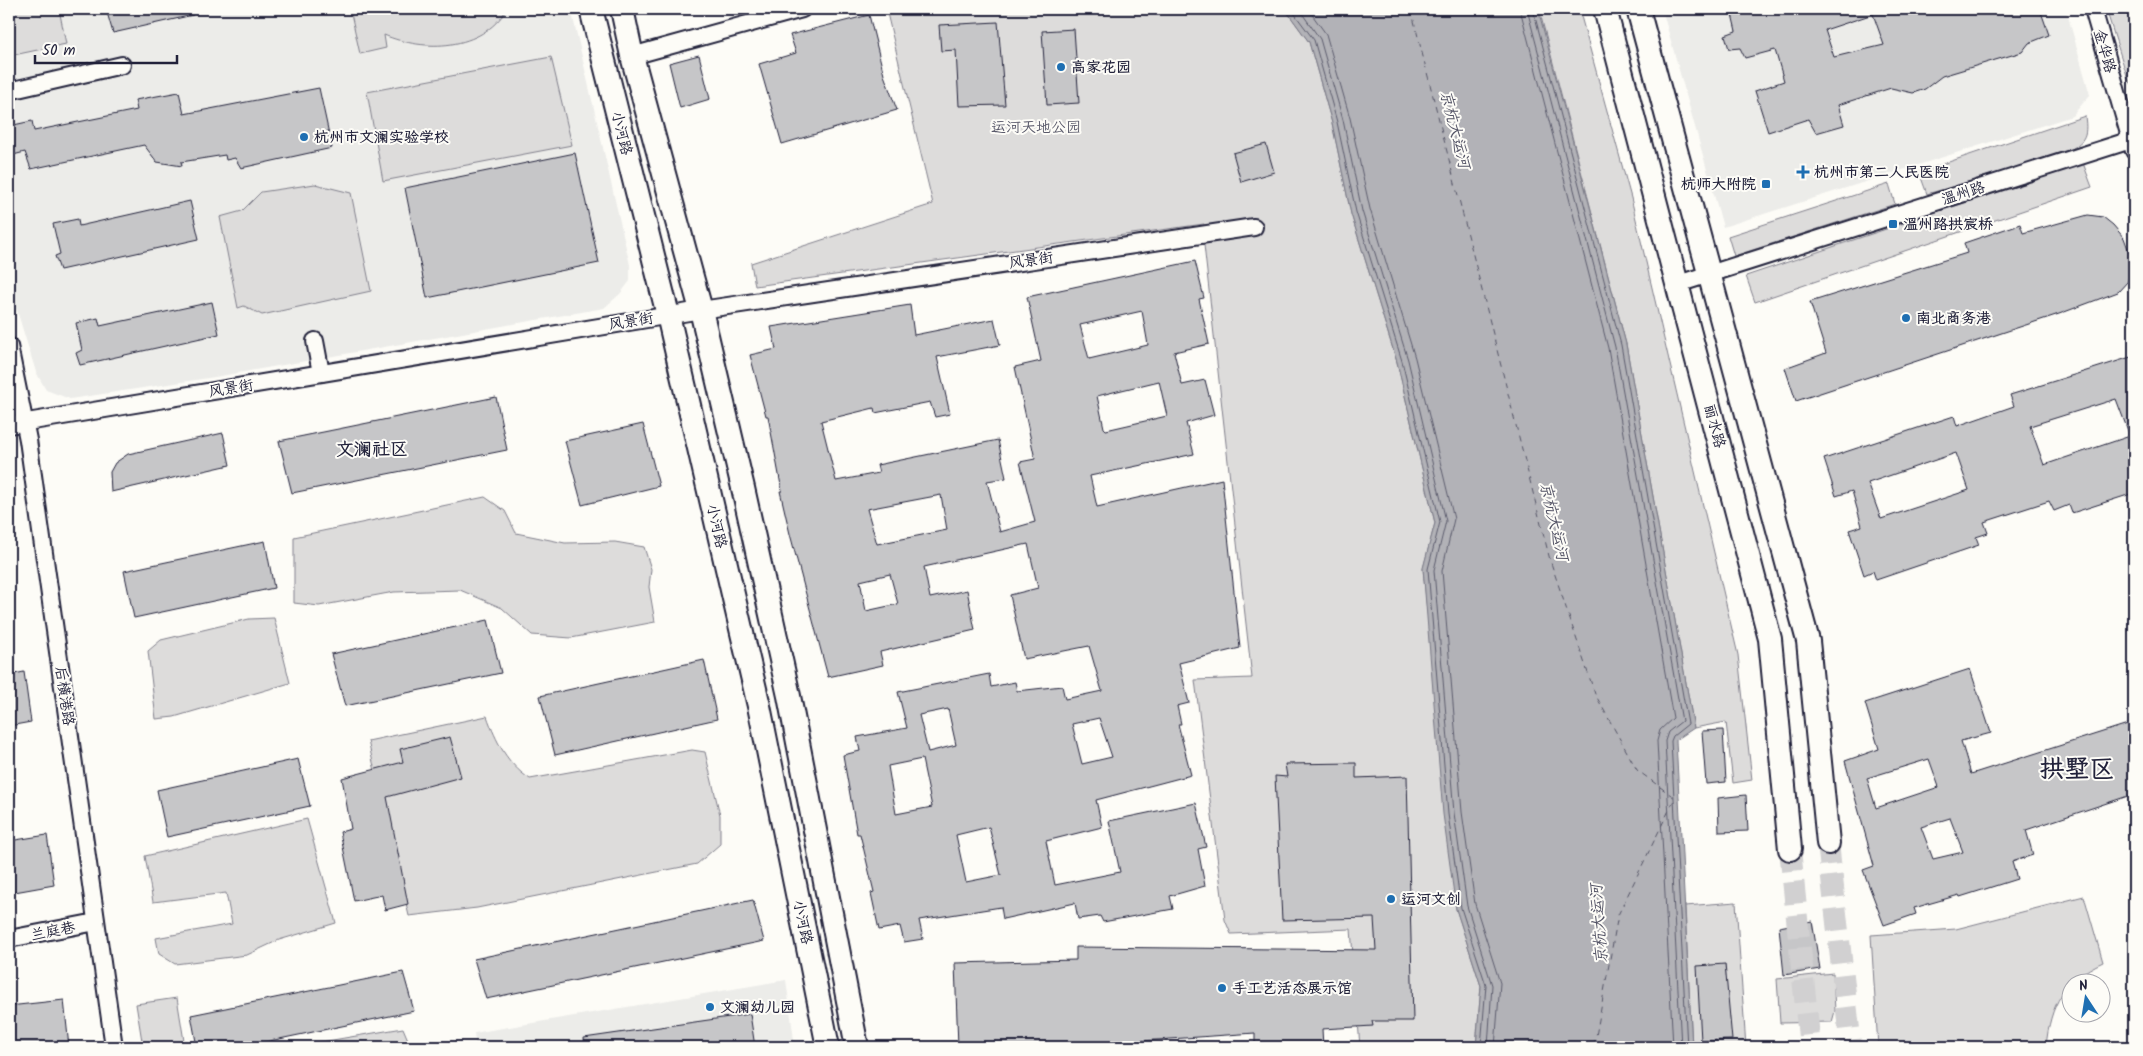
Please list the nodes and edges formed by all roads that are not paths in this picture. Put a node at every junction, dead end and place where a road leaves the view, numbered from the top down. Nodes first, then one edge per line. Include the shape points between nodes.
1 (591, 9) edge
2 (622, 9) edge
3 (802, 9) edge
4 (1605, 9) edge
5 (1638, 9) edge
6 (2093, 9) edge
7 (632, 56) junction
8 (122, 65) dead end
9 (9, 90) edge
10 (2133, 143) edge
11 (1254, 227) dead end
12 (1709, 273) junction
13 (1678, 284) junction
14 (701, 310) junction
15 (668, 315) junction
16 (315, 341) dead end
17 (9, 346) edge
18 (321, 373) junction
19 (16, 424) edge
20 (1828, 843) tunnel mouth
21 (1790, 850) tunnel mouth
22 (96, 922) junction
23 (9, 939) edge
24 (114, 1047) edge
25 (828, 1047) edge
26 (857, 1047) edge

1 - 15 main road, 小河路
2 - 7 main road, 小河路
3 - 7 street
4 - 13 main road, 丽水路
5 - 12 main road
6 - 10 street, 金华路
7 - 14 main road, 小河路
8 - 9 street
10 - 12 street, 温州路
11 - 14 street, 风景街
12 - 13 street, 温州路
12 - 20 main road via 1808,642
13 - 21 main road, 丽水路 via 1770,639
14 - 15 street, 风景街
14 - 26 main road, 小河路 via 787,687
15 - 18 street, 风景街
15 - 25 main road, 小河路 via 759,706
16 - 18 street
17 - 19 street, 后横港路
18 - 19 street, 风景街
19 - 22 street, 后横港路
22 - 23 street, 兰庭巷
22 - 24 street, 后横港路

